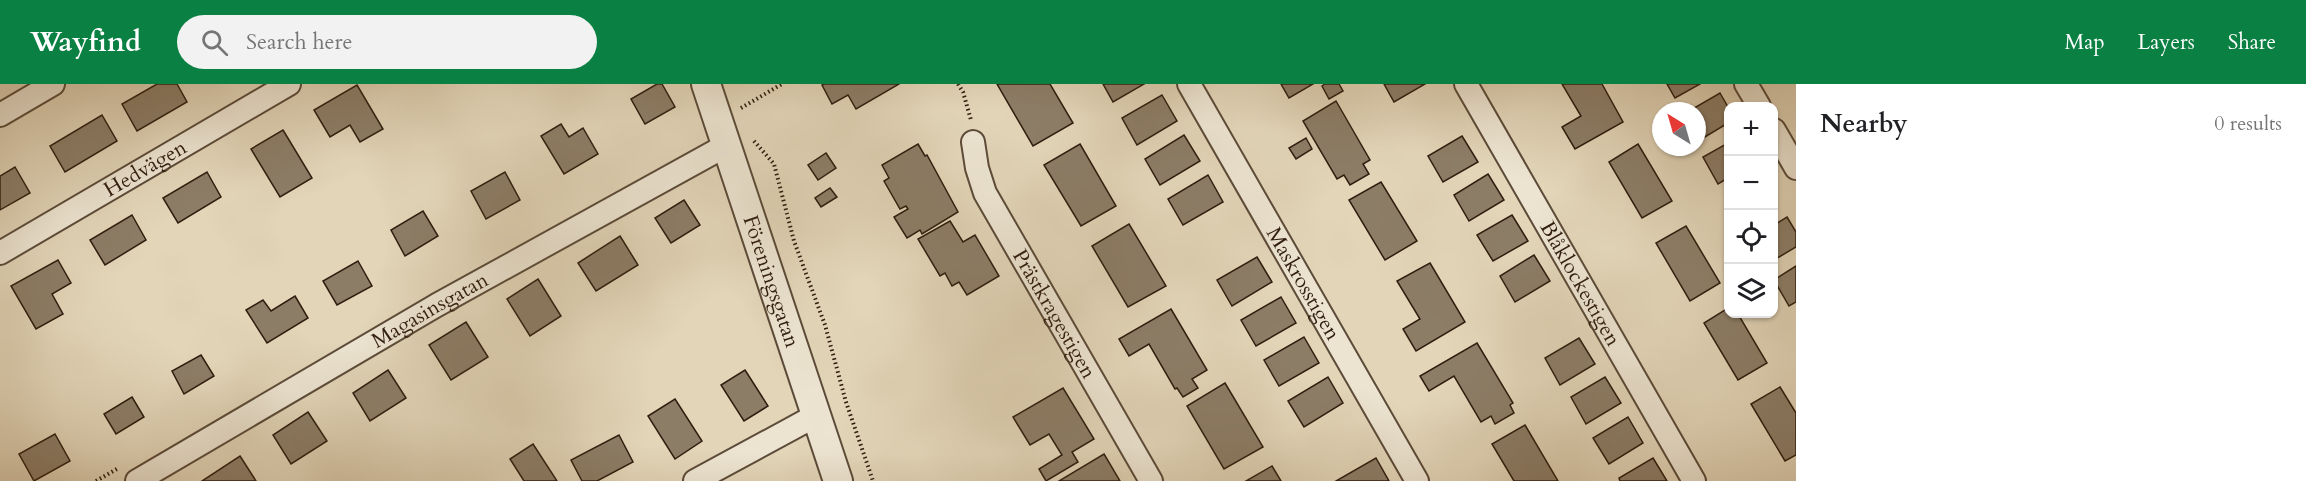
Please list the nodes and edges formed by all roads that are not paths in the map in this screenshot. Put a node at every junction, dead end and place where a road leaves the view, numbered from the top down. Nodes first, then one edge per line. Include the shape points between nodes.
1 (53, 84) edge
2 (290, 84) edge
3 (705, 84) edge
4 (1189, 84) edge
5 (1466, 84) edge
6 (1746, 84) edge
7 (1757, 102) edge
8 (0, 115) edge
9 (1778, 138) edge
10 (739, 141) junction
11 (973, 142) road end
12 (1796, 168) edge
13 (0, 253) edge
14 (815, 416) junction
15 (137, 481) edge
16 (695, 481) edge
17 (838, 481) edge
18 (1151, 481) edge
19 (1417, 481) edge
20 (1694, 481) edge

1 - 8 street
2 - 13 street, Hedvägen
3 - 10 street, Föreningsgatan
4 - 19 street, Maskrosstigen
5 - 20 street, Blåklockestigen
6 - 7 street
9 - 12 street
10 - 14 street, Föreningsgatan
10 - 15 street, Magasinsgatan via 437,305
11 - 18 street, Prästkragestigen via 985,193
14 - 16 street
14 - 17 street, Föreningsgatan

